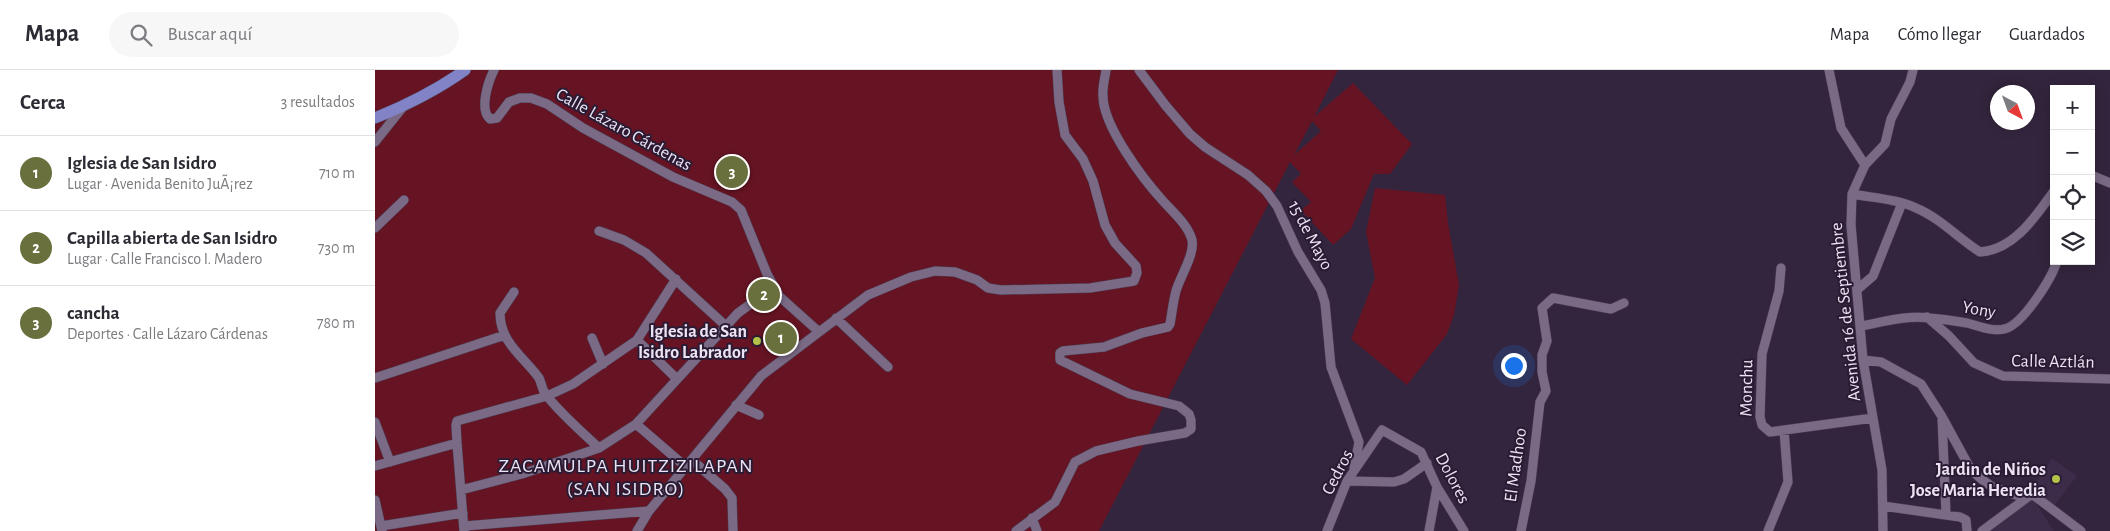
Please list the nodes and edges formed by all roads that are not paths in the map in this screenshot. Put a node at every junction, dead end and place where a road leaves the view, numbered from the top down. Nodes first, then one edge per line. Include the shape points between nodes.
1 (465, 70) edge
2 (494, 70) edge
3 (1057, 70) edge
4 (1106, 70) edge
5 (1139, 70) edge
6 (1829, 70) edge
7 (1913, 70) edge
8 (403, 106) junction
9 (375, 118) edge
10 (375, 142) edge
11 (1865, 165) junction
12 (2095, 177) edge
13 (2110, 183) edge
14 (1852, 194) junction
15 (2050, 195) edge
16 (404, 200) dead end
17 (1903, 203) junction
18 (375, 228) edge
19 (599, 232) dead end
20 (2056, 265) edge
21 (1781, 268) dead end
22 (676, 279) junction
23 (774, 287) junction
24 (1857, 289) junction
25 (514, 292) dead end
26 (1624, 303) dead end
27 (1927, 317) junction
28 (836, 318) junction
29 (727, 326) junction
30 (1861, 326) junction
31 (819, 331) junction
32 (505, 335) junction
33 (592, 338) dead end
34 (637, 340) junction
35 (1863, 360) junction
36 (603, 364) junction
37 (888, 367) dead end
38 (375, 378) edge
39 (677, 379) junction
40 (2110, 379) edge
41 (547, 396) junction
42 (735, 405) junction
43 (1941, 414) junction
44 (759, 415) dead end
45 (1873, 418) junction
46 (375, 422) edge
47 (636, 424) junction
48 (1382, 430) joint
49 (1784, 430) junction
50 (457, 443) junction
51 (599, 448) junction
52 (390, 462) junction
53 (1427, 463) junction
54 (689, 464) junction
55 (375, 466) edge
56 (1354, 468) junction
57 (1347, 481) junction
58 (1437, 487) junction
59 (461, 490) junction
60 (2032, 494) junction
61 (375, 500) edge
62 (1883, 506) junction
63 (649, 511) junction
64 (463, 513) junction
65 (1946, 514) junction
66 (1032, 518) junction
67 (381, 528) edge
68 (464, 529) edge
69 (637, 531) edge
70 (733, 531) edge
71 (1016, 531) edge
72 (1037, 531) edge
73 (1327, 531) edge
74 (1429, 531) edge
75 (1464, 531) edge
76 (1521, 531) edge
77 (1768, 531) edge
78 (1883, 531) edge
79 (1967, 531) edge
80 (1981, 531) edge
81 (2081, 531) edge

1 - 8 main road
2 - 23 street, Calle Lázaro Cárdenas via 484,110 490,119 497,118 509,102 531,98 547,104 583,128 673,177 732,202 741,210
3 - 28 street via 1065,135 1089,171 1105,226 1115,243 1136,266 1137,278 1132,282 1090,288 1001,290 988,288 955,272 935,271 868,295
4 - 66 street via 1102,95 1111,125 1134,166 1187,230 1192,241 1191,250 1176,290 1168,327 1104,347 1063,351 1060,360 1130,394 1179,406 1189,414 1191,430 1096,451 1080,458 1055,502
5 - 56 street, 15 de Mayo via 1190,134 1248,175 1277,206 1325,303 1331,367 1359,442
6 - 11 street via 1841,128
7 - 11 street, Avenida 16 de Septiembre via 1891,119 1885,144
8 - 9 main road
8 - 10 street
11 - 14 street, Avenida 16 de Septiembre
12 - 13 street
14 - 17 street
14 - 24 street, Avenida 16 de Septiembre via 1851,225
15 - 17 street via 2024,229 1995,250 1980,252 1930,215
16 - 18 street
17 - 24 street via 1873,276
19 - 22 street via 647,253
20 - 27 street, Yony via 2028,309 2009,328 1994,330
21 - 49 street, Monchu via 1779,292 1762,354 1760,417 1767,431
22 - 29 street
22 - 34 street
23 - 29 street via 738,313
23 - 31 street, Calle Lázaro Cárdenas via 779,296
24 - 30 street, Avenida 16 de Septiembre
25 - 32 street via 500,313
26 - 76 street, El Madhoo via 1614,309 1553,298 1541,312 1547,341 1542,359 1547,387 1540,402 1531,481
27 - 30 street, Yony
27 - 40 street, Calle Aztlán via 1974,363 2003,376
28 - 31 street
28 - 37 street
29 - 39 street
30 - 35 street, Avenida 16 de Septiembre
31 - 42 street via 761,376
32 - 38 street
32 - 41 street via 518,356 540,380
33 - 36 street
34 - 36 street
34 - 39 street
35 - 43 street via 1881,362 1921,384
35 - 45 street, Avenida 16 de Septiembre
36 - 41 street
39 - 47 street
41 - 50 street via 461,420 456,425
41 - 51 street
42 - 44 street
42 - 54 street
43 - 60 street via 1966,461 1980,478 1991,486 2016,495
43 - 65 street
45 - 49 street, Monchu
45 - 62 street, Avenida 16 de Septiembre via 1882,470
46 - 52 street
47 - 51 street
47 - 54 street
48 - 53 street, Dolores via 1421,452
48 - 56 street, Cedros
49 - 77 street via 1789,482
50 - 52 street
50 - 59 street
51 - 59 street
52 - 55 street
53 - 57 street via 1394,482
53 - 58 street, Dolores
54 - 63 street
54 - 70 street via 725,489 732,498
56 - 57 street, Cedros
57 - 73 street, Cedros
58 - 74 street
58 - 75 street, Dolores
59 - 64 street
60 - 80 street
60 - 81 street
61 - 67 street
62 - 65 street
62 - 78 street, Avenida 16 de Septiembre
63 - 68 street
63 - 69 street
64 - 67 street
64 - 68 street
65 - 79 street via 1966,520
66 - 71 street
66 - 72 street

